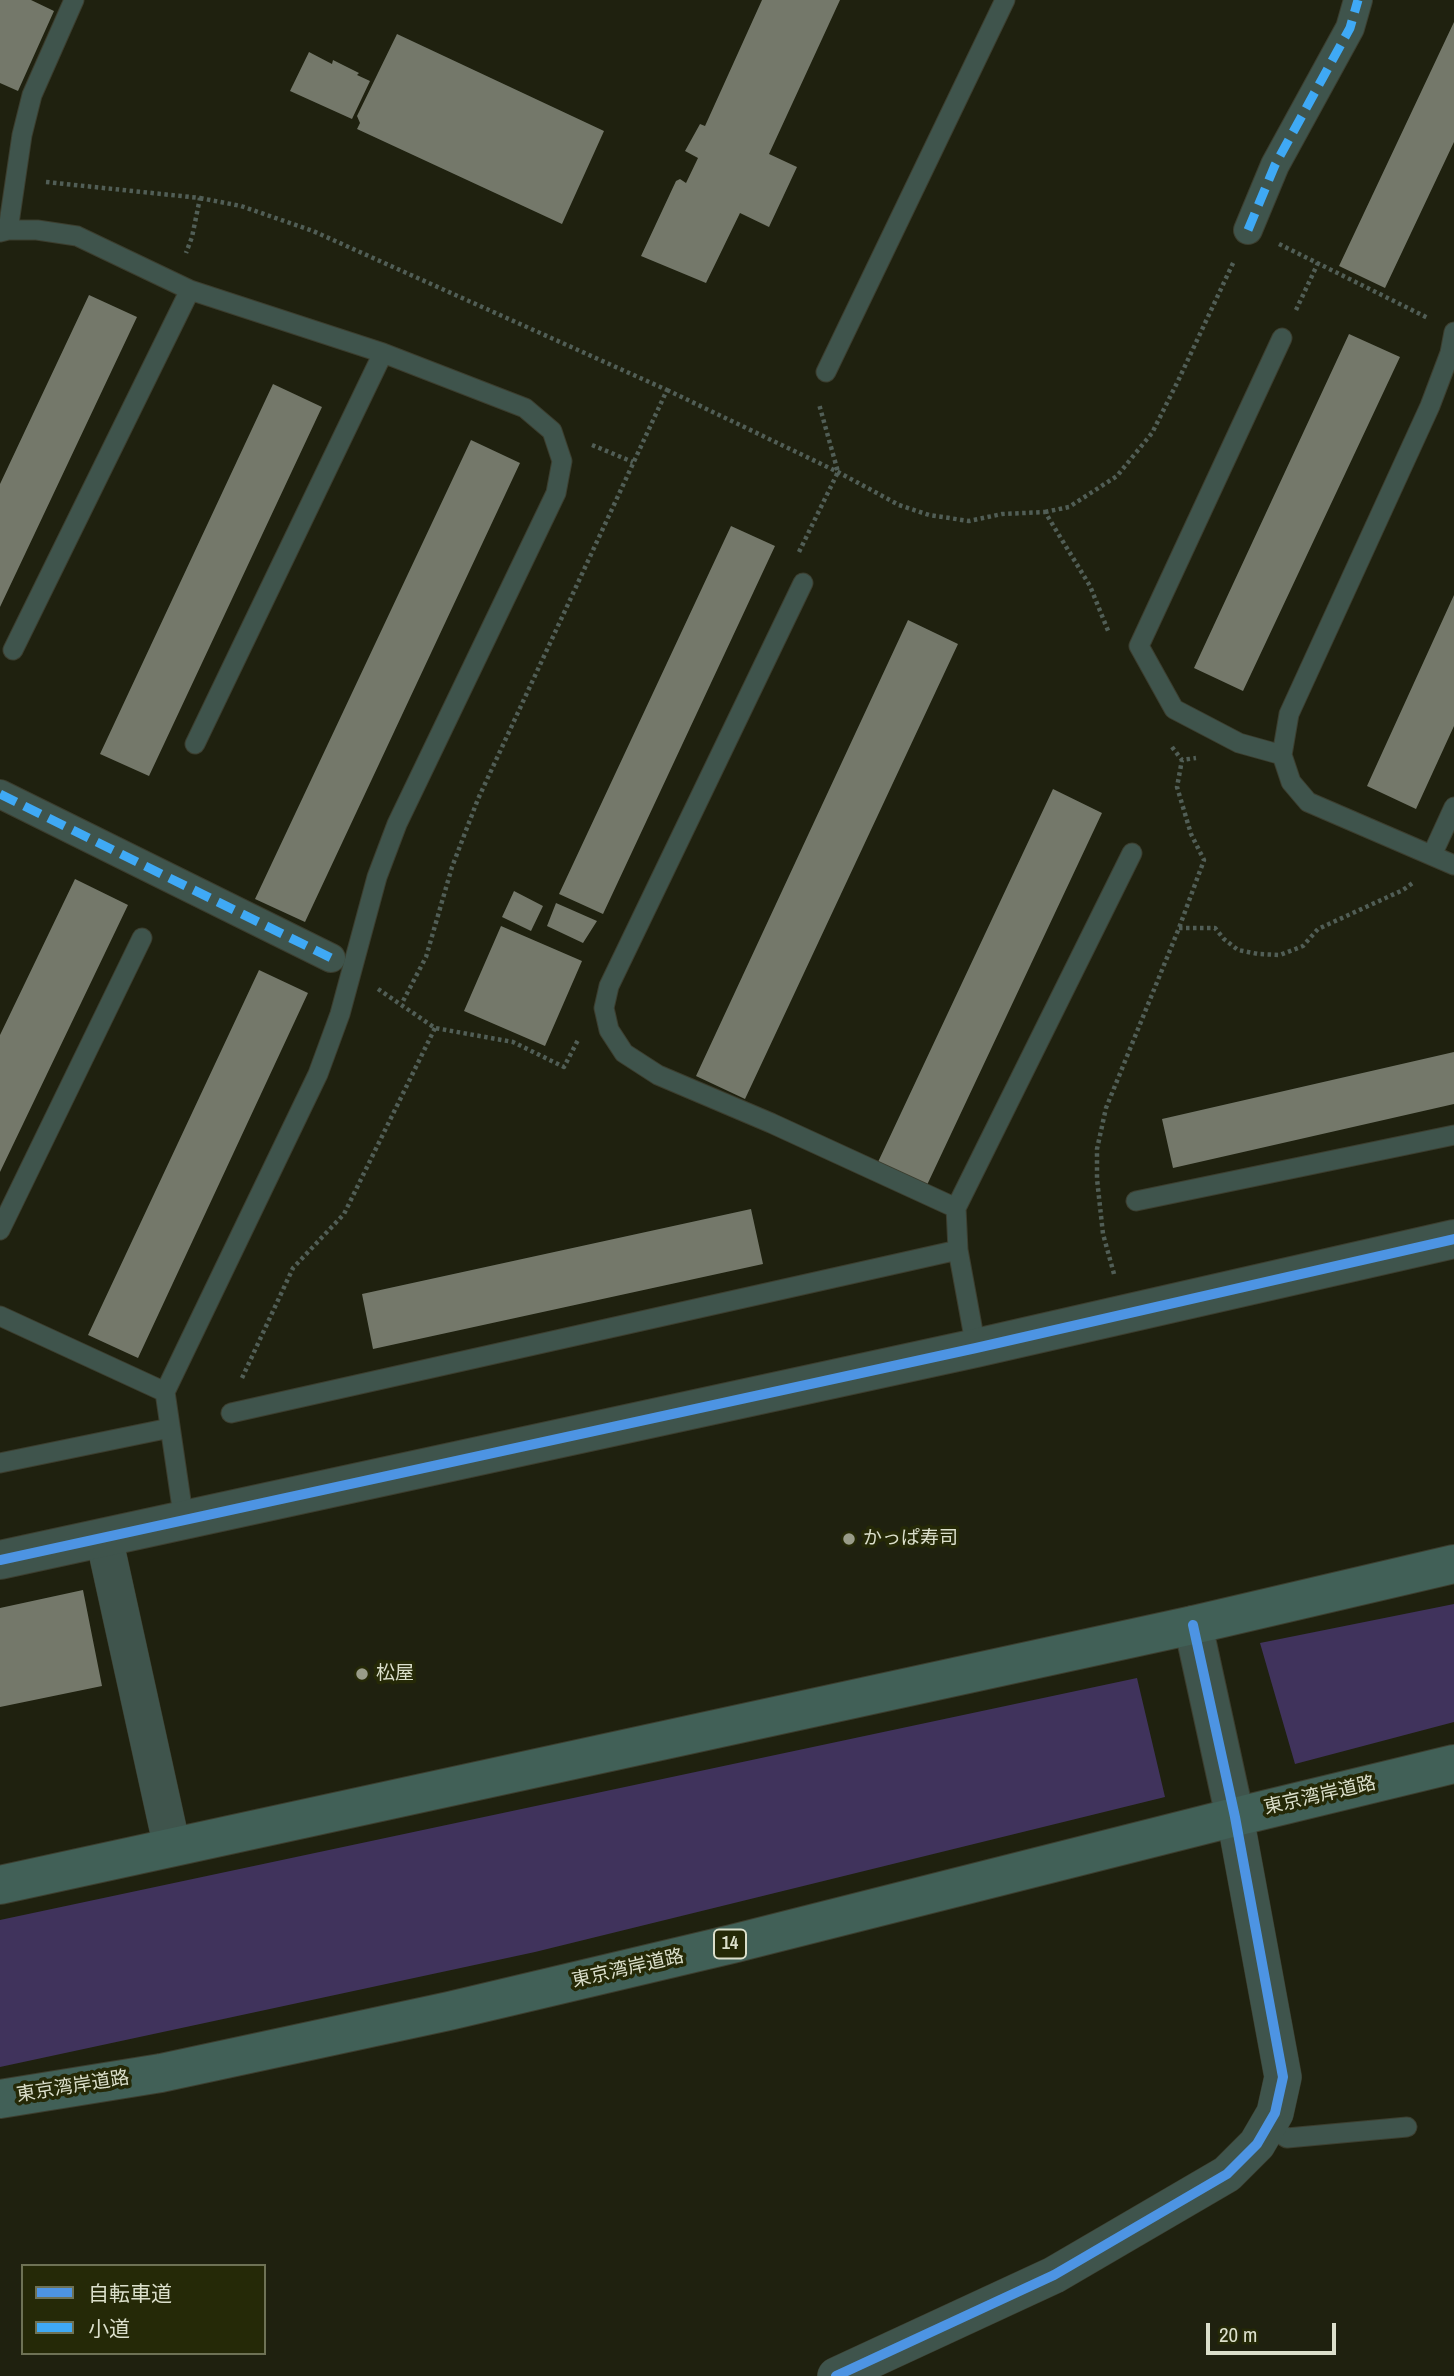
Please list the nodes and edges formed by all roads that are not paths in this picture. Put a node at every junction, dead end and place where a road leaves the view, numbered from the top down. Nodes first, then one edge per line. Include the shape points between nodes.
1 (75, 0) edge
2 (1005, 0) edge
3 (1358, 0) edge
4 (1248, 230) road end
5 (4, 231) edge
6 (190, 290) junction
7 (1454, 332) edge
8 (1282, 338) road end
9 (383, 353) junction
10 (827, 372) road end
11 (803, 583) road end
12 (13, 650) dead end
13 (195, 744) dead end
14 (1282, 755) junction
15 (0, 794) edge
16 (1454, 807) edge
17 (1132, 853) dead end
18 (1432, 855) junction
19 (1454, 865) edge
20 (142, 938) dead end
21 (331, 958) dead end
22 (1454, 1135) edge
23 (1136, 1201) dead end
24 (957, 1208) junction
25 (0, 1230) edge
26 (1454, 1239) edge
27 (958, 1250) junction
28 (0, 1316) edge
29 (976, 1349) junction
30 (165, 1392) junction
31 (231, 1413) dead end
32 (170, 1428) junction
33 (0, 1463) edge
34 (184, 1521) junction
35 (104, 1538) junction
36 (0, 1560) edge
37 (1454, 1564) edge
38 (1193, 1625) junction
39 (1454, 1765) edge
40 (1235, 1816) junction
41 (172, 1847) junction
42 (0, 1885) edge
43 (0, 2099) edge
44 (1268, 2126) junction
45 (1407, 2127) dead end
46 (835, 2376) edge

1 - 5 lane via 32,95
2 - 10 lane
3 - 4 street via 1350,28 1275,165
5 - 6 lane via 77,236
6 - 9 lane
6 - 12 lane
7 - 14 lane via 1430,406 1289,714
8 - 14 lane via 1139,646 1174,709 1239,743
9 - 13 lane
9 - 30 lane via 525,408 552,431 562,461 556,493 397,824 318,1074
11 - 24 lane via 609,986 604,1008 609,1030 624,1053 658,1075
14 - 18 lane via 1291,782 1308,802
15 - 21 street
16 - 18 lane
17 - 24 lane
18 - 19 lane
20 - 25 lane
22 - 23 lane
24 - 27 lane
26 - 29 street
27 - 29 lane
27 - 31 lane
28 - 30 lane
29 - 34 street
30 - 32 lane
32 - 33 lane
32 - 34 lane
34 - 35 street
35 - 36 street
35 - 41 street
37 - 38 highway
38 - 40 street
38 - 41 highway
39 - 40 highway, 東京湾岸道路 / 14
40 - 43 highway, 東京湾岸道路 / 14 via 1017,1874 449,2011 161,2073
40 - 44 street via 1283,2077
41 - 42 highway
44 - 45 lane via 1287,2138
44 - 46 street via 1227,2174 1066,2269

